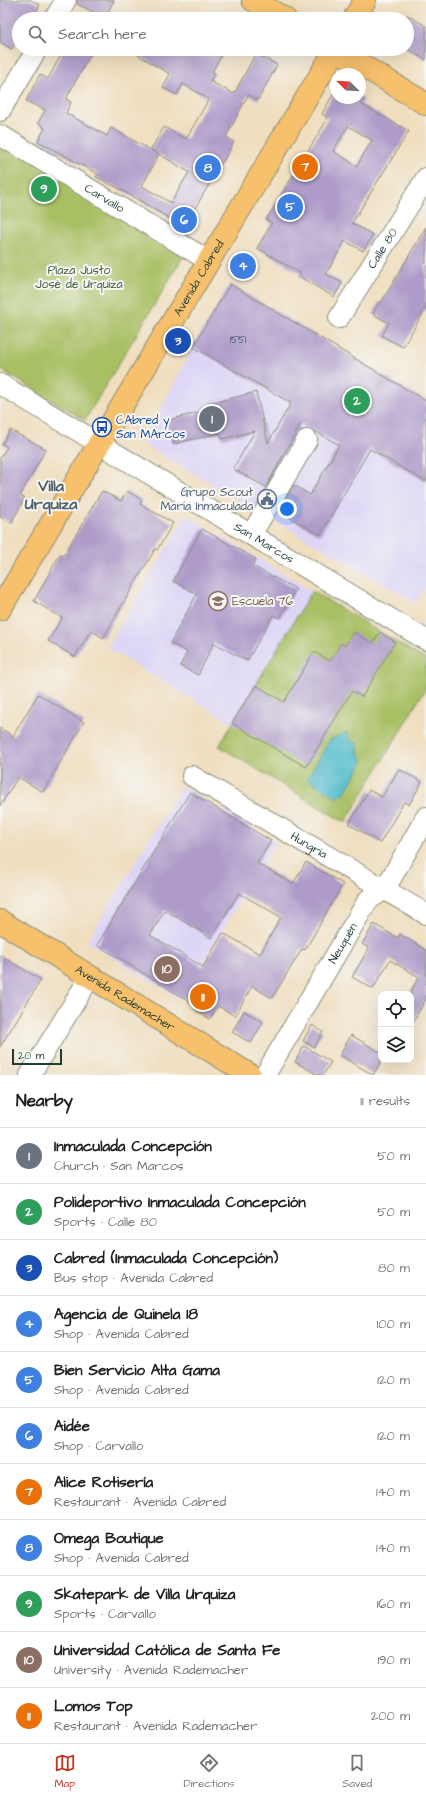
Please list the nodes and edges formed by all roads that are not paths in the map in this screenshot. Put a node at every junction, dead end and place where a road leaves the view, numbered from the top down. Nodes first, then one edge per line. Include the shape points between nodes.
1 (66, 0) edge
2 (253, 0) edge
3 (365, 0) edge
4 (58, 12) edge
5 (273, 12) edge
6 (358, 12) edge
7 (33, 56) edge
8 (331, 56) edge
9 (347, 56) edge
10 (426, 104) edge
11 (0, 111) edge
12 (0, 135) edge
13 (426, 178) edge
14 (209, 261) junction
15 (339, 318) dead end
16 (0, 384) edge
17 (307, 440) dead end
18 (100, 443) junction
19 (251, 535) junction
20 (0, 610) edge
21 (426, 640) edge
22 (192, 776) dead end
23 (426, 817) edge
24 (385, 889) junction
25 (426, 914) edge
26 (0, 921) edge
27 (90, 977) junction
28 (30, 1075) edge
29 (250, 1075) edge
30 (265, 1075) edge

1 - 4 street
2 - 5 main road
3 - 6 main road
7 - 11 street
8 - 14 main road, Avenida Cabred
9 - 10 main road
12 - 14 street, Carvallo
13 - 15 street, Calle 80
14 - 18 main road, Avenida Cabred
16 - 18 street, San Marcos
17 - 19 street
18 - 19 street, San Marcos
18 - 20 main road, Avenida Cabred
19 - 21 street, San Marcos
22 - 24 street, Hungría
23 - 24 street, Neuquén
24 - 25 street, Hungría
24 - 30 street, Neuquén via 368,900
26 - 27 main road, Avenida Rademacher
27 - 28 street
27 - 29 main road, Avenida Rademacher

